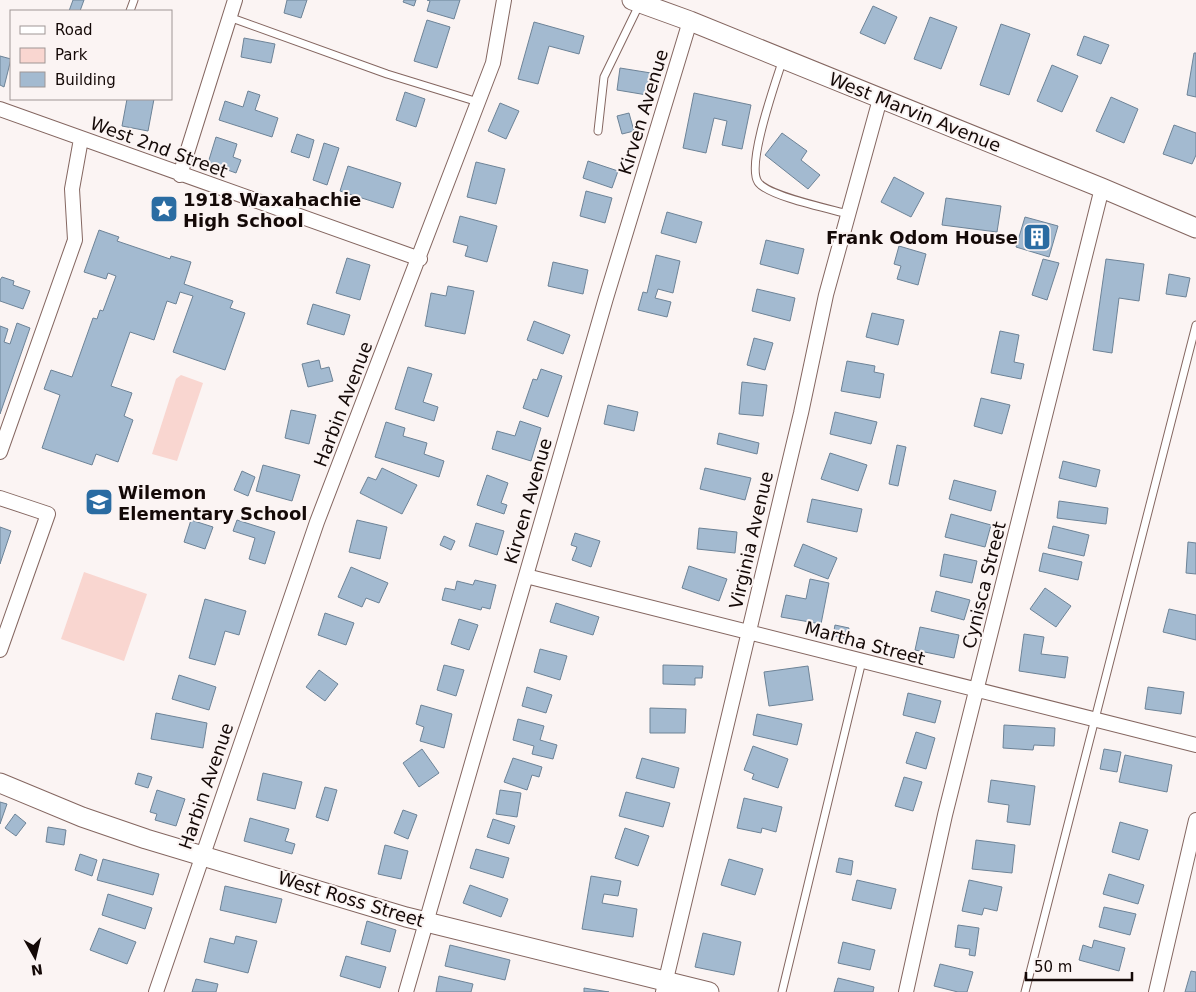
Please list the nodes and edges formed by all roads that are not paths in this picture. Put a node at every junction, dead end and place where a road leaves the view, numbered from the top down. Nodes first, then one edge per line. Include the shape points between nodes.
1 (235, 0) edge
2 (504, 0) edge
3 (636, 1) edge
4 (230, 17) junction
5 (690, 21) junction
6 (783, 59) junction
7 (880, 99) junction
8 (478, 102) junction
9 (0, 109) edge
10 (598, 131) dead end
11 (81, 139) junction
12 (180, 175) junction
13 (1102, 188) junction
14 (848, 214) junction
15 (1196, 228) edge
16 (420, 259) junction
17 (1196, 325) edge
18 (0, 452) edge
19 (0, 498) edge
20 (526, 576) junction
21 (748, 633) junction
22 (0, 650) edge
23 (862, 661) junction
24 (976, 691) junction
25 (1094, 720) junction
26 (1196, 745) edge
27 (0, 783) edge
28 (1196, 820) edge
29 (202, 855) junction
30 (427, 922) junction
31 (664, 986) edge
32 (156, 992) edge
33 (406, 992) edge
34 (709, 992) edge
35 (782, 992) edge
36 (906, 992) edge
37 (1025, 992) edge
38 (1156, 992) edge

1 - 4 street
2 - 8 street, Harbin Avenue via 493,63
3 - 5 street, West Marvin Avenue
3 - 10 lane via 604,76
4 - 8 lane via 387,74
4 - 12 street
5 - 6 street, West Marvin Avenue
5 - 20 street, Kirven Avenue
6 - 7 street, West Marvin Avenue
6 - 14 lane via 762,124 755,176 767,190
7 - 13 street, West Marvin Avenue
7 - 14 street, Virginia Avenue
8 - 16 street, Harbin Avenue
9 - 11 street, West 2nd Street
11 - 12 street, West 2nd Street
11 - 18 street via 72,189 75,240
12 - 16 street, West 2nd Street
13 - 15 street, West Marvin Avenue
13 - 24 street, Cynisca Street
14 - 21 street, Virginia Avenue via 826,295
16 - 29 street, Harbin Avenue via 317,522
17 - 25 lane
19 - 22 street via 48,514
20 - 21 street, Martha Street
20 - 30 street, Kirven Avenue
21 - 23 street, Martha Street
21 - 31 street, Virginia Avenue
23 - 24 street, Martha Street
23 - 35 lane
24 - 25 street, Martha Street
24 - 36 street, Cynisca Street
25 - 26 street, Martha Street
25 - 37 lane
27 - 29 street, West Ross Street via 82,817
28 - 38 street
29 - 30 street, West Ross Street
29 - 32 street, Harbin Avenue
30 - 31 street, West Ross Street
30 - 33 street, Kirven Avenue
31 - 34 street, West Ross Street

